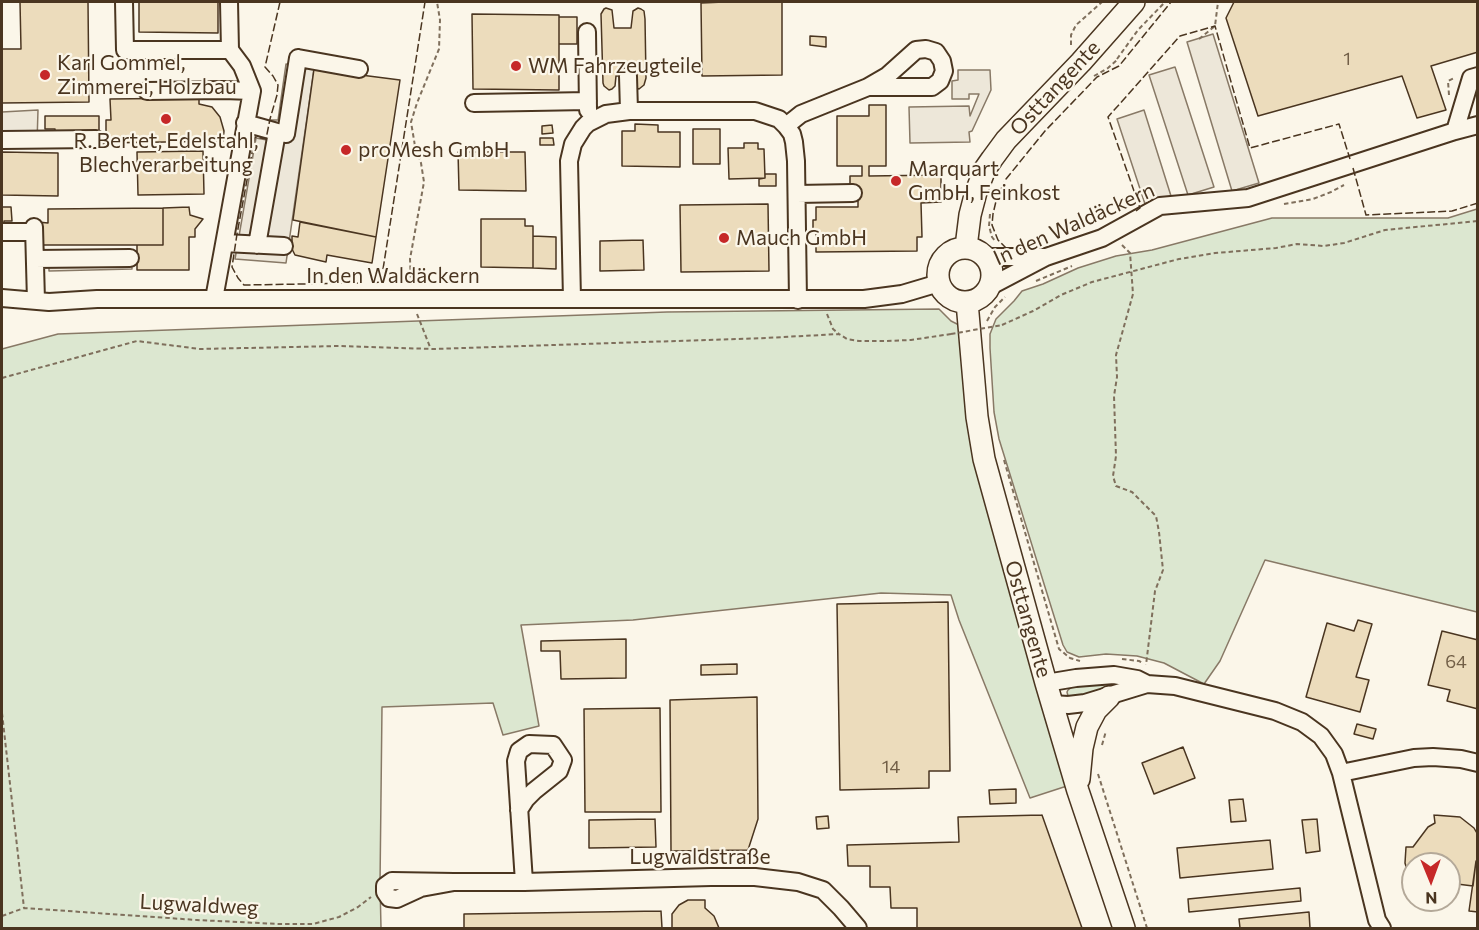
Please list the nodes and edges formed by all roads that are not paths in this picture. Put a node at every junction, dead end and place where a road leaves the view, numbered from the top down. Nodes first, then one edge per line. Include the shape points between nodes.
1 (124, 2) edge
2 (229, 2) edge
3 (1134, 2) edge
4 (587, 32) dead end
5 (230, 50) junction
6 (359, 69) dead end
7 (628, 76) dead end
8 (1478, 76) edge
9 (868, 87) dead end
10 (147, 91) dead end
11 (252, 91) junction
12 (588, 100) junction
13 (474, 103) dead end
14 (629, 111) junction
15 (246, 123) junction
16 (588, 123) junction
17 (1478, 125) edge
18 (786, 126) junction
19 (1455, 131) junction
20 (277, 132) junction
21 (96, 139) dead end
22 (2, 140) edge
23 (853, 193) dead end
24 (797, 194) junction
25 (2, 232) edge
26 (225, 243) junction
27 (257, 245) junction
28 (284, 246) dead end
29 (966, 248) junction
30 (986, 257) junction
31 (130, 258) dead end
32 (35, 259) junction
33 (1017, 264) junction
34 (939, 283) junction
35 (998, 291) junction
36 (2, 298) edge
37 (214, 299) junction
38 (572, 299) junction
39 (798, 300) junction
40 (36, 301) junction
41 (967, 302) junction
42 (1046, 683) junction
43 (1148, 684) junction
44 (1109, 697) junction
45 (1052, 704) junction
46 (1478, 764) edge
47 (1341, 773) junction
48 (1078, 791) junction
49 (519, 810) dead end
50 (524, 882) junction
51 (385, 886) road end
52 (858, 928) edge
53 (1124, 928) edge
54 (1382, 928) edge

1 - 5 street via 125,50
2 - 5 street
3 - 29 main road, Osttangente via 992,159 976,192
4 - 12 street
5 - 11 street via 242,66
6 - 20 street via 298,58 286,134
7 - 14 street
8 - 19 street via 1470,78
9 - 18 street via 801,114
10 - 11 street
11 - 15 street
12 - 13 street
12 - 16 street
14 - 16 street via 606,114
14 - 18 street via 755,111
15 - 20 street
15 - 26 street
16 - 38 street via 577,135 569,161
17 - 19 street, In den Waldäckern
18 - 24 street via 794,141
19 - 33 street, In den Waldäckern via 1248,198 1160,206 1102,238
20 - 27 street
21 - 22 street
23 - 24 street
24 - 39 street
25 - 32 street via 34,229
26 - 27 street
26 - 37 street
27 - 28 street
29 - 30 main road
29 - 34 main road via 957,248 944,257 937,275
30 - 33 street
30 - 35 main road
31 - 32 street
32 - 40 street
33 - 35 street, In den Waldäckern
34 - 39 street, In den Waldäckern via 884,297
34 - 41 main road via 946,295
35 - 41 main road
36 - 40 street, In den Waldäckern
37 - 38 street, In den Waldäckern
37 - 40 street, In den Waldäckern
38 - 39 street, In den Waldäckern
41 - 42 main road, Osttangente via 984,459
42 - 43 street via 1114,675
42 - 45 main road, Osttangente
43 - 44 street
43 - 47 street via 1175,686 1275,711 1302,722 1321,736
44 - 45 street via 1085,703
44 - 48 main road via 1086,727
45 - 48 main road, Osttangente
46 - 47 street via 1461,759 1414,758
47 - 54 street
48 - 53 main road, Osttangente
49 - 50 street
50 - 51 street, Lugwaldstraße via 454,882 421,888 397,899 389,898
50 - 52 street, Lugwaldstraße via 755,877 798,882 823,890

